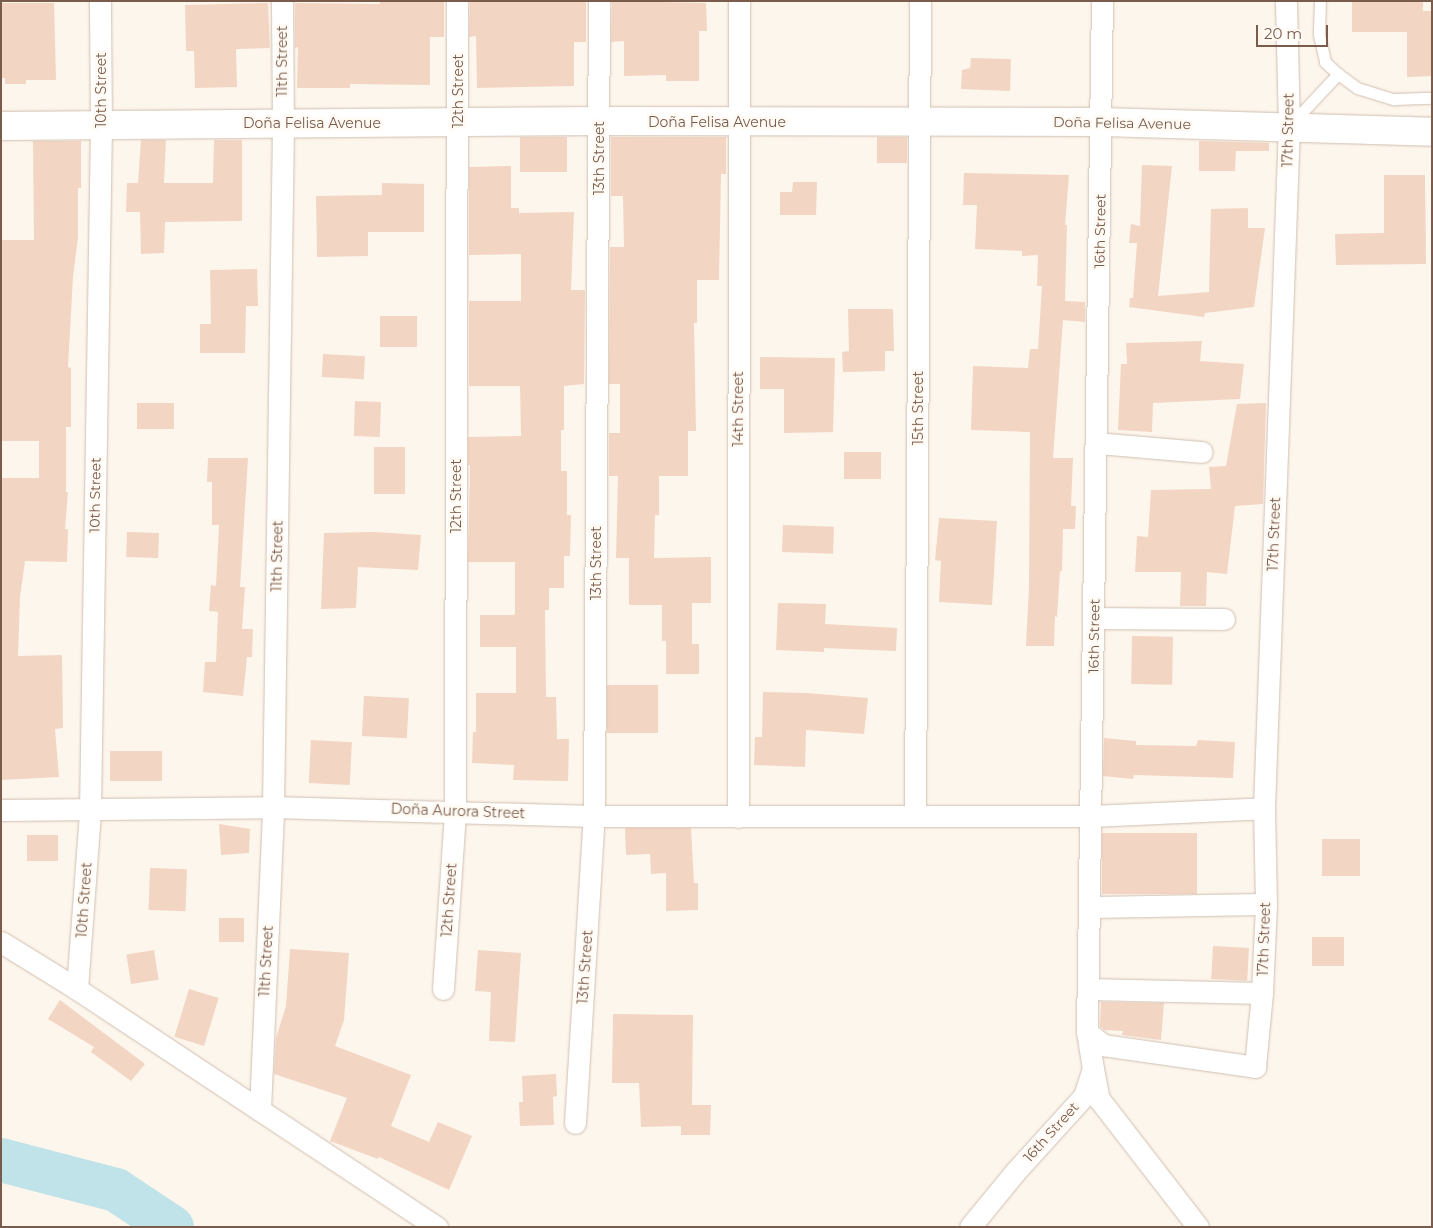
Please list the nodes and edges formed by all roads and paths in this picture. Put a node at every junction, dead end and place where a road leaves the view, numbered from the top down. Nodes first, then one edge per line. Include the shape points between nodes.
1 (100, 1) edge
2 (282, 1) edge
3 (457, 1) edge
4 (600, 1) edge
5 (740, 1) edge
6 (920, 1) edge
7 (1102, 1) edge
8 (1286, 1) edge
9 (1320, 1) edge
10 (1338, 74) junction
11 (1432, 98) edge
12 (600, 121) junction
13 (739, 122) junction
14 (1102, 122) junction
15 (283, 123) junction
16 (458, 123) junction
17 (920, 123) junction
18 (101, 125) junction
19 (1, 126) edge
20 (1289, 126) junction
21 (1432, 132) edge
22 (1097, 443) junction
23 (1202, 452) dead end
24 (1094, 618) junction
25 (1224, 619) dead end
26 (273, 806) junction
27 (1264, 808) junction
28 (1, 810) edge
29 (90, 810) junction
30 (455, 810) junction
31 (915, 815) junction
32 (594, 816) junction
33 (1091, 816) junction
34 (738, 817) junction
35 (1266, 904) junction
36 (1089, 907) junction
37 (1, 942) edge
38 (78, 989) junction
39 (443, 989) dead end
40 (1088, 989) junction
41 (1262, 993) junction
42 (1087, 1032) junction
43 (1093, 1069) junction
44 (260, 1110) junction
45 (575, 1124) dead end
46 (437, 1227) edge
47 (970, 1227) edge
48 (1198, 1227) edge

1 - 18 street, 10th Street
2 - 15 street, 11th Street
3 - 16 street, 12th Street
4 - 12 street, 13th Street
5 - 13 street, 14th Street
6 - 17 street, 15th Street
7 - 14 street, 16th Street
8 - 20 street, 17th Street
9 - 10 lane via 1319,35 1325,62
10 - 11 lane via 1357,88 1394,99
10 - 20 lane
12 - 13 street, Doña Felisa Avenue
12 - 16 street, Doña Felisa Avenue
12 - 32 street, 13th Street
13 - 17 street, Doña Felisa Avenue
13 - 34 street, 14th Street
14 - 17 street, Doña Felisa Avenue
14 - 20 street, Doña Felisa Avenue
14 - 22 street, 16th Street
15 - 16 street, Doña Felisa Avenue
15 - 18 street, Doña Felisa Avenue
15 - 26 street, 11th Street
16 - 30 street, 12th Street
17 - 31 street, 15th Street
18 - 19 street, Doña Felisa Avenue
18 - 29 street, 10th Street
20 - 21 street, Doña Felisa Avenue
20 - 27 street, 17th Street
22 - 23 street
22 - 24 street, 16th Street
24 - 25 street
24 - 33 street, 16th Street
26 - 29 street, Doña Aurora Street
26 - 30 street, Doña Aurora Street
26 - 44 street, 11th Street
27 - 33 street, Doña Aurora Street
27 - 35 street, 17th Street
28 - 29 street, Doña Aurora Street
29 - 38 street, 10th Street
30 - 32 street, Doña Aurora Street
30 - 39 street, 12th Street
31 - 33 street, Doña Aurora Street
31 - 34 street, Doña Aurora Street
32 - 34 street, Doña Aurora Street
32 - 45 street, 13th Street
33 - 36 street, 16th Street
35 - 36 street
35 - 41 street, 17th Street
36 - 40 street, 16th Street
37 - 38 street
38 - 44 street
40 - 41 street
40 - 42 street, 16th Street
41 - 42 street, 17th Street via 1255,1067 1103,1045
42 - 43 street, 16th Street
43 - 47 street, 16th Street via 1084,1096
43 - 48 street via 1099,1099
44 - 46 street

